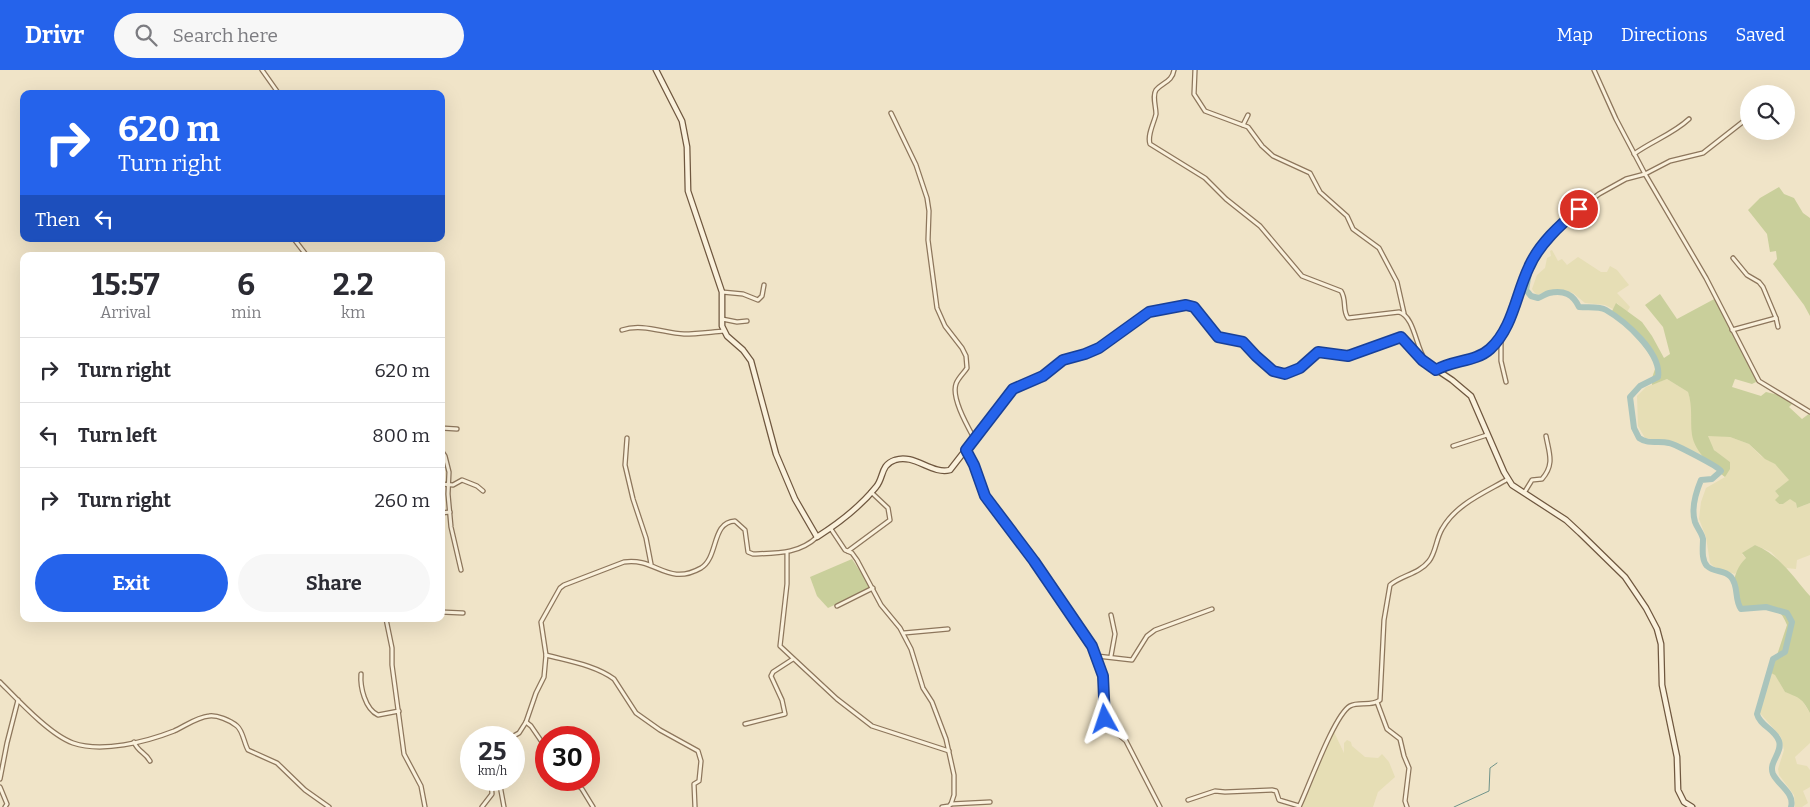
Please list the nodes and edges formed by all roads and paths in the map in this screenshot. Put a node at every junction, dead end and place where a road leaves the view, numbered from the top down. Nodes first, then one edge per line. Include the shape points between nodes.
1 (262, 70) edge
2 (656, 70) edge
3 (1174, 70) edge
4 (1195, 70) edge
5 (1594, 70) edge
6 (276, 90) edge
7 (891, 113) dead end
8 (1248, 115) dead end
9 (1689, 119) dead end
10 (1740, 124) edge
11 (1243, 125) junction
12 (1634, 154) junction
13 (1645, 174) junction
14 (296, 242) edge
15 (304, 252) edge
16 (1733, 258) dead end
17 (764, 285) dead end
18 (722, 292) junction
19 (1404, 316) junction
20 (721, 318) junction
21 (1776, 318) junction
22 (747, 321) dead end
23 (1778, 326) dead end
24 (622, 330) dead end
25 (1732, 330) junction
26 (724, 331) junction
27 (1502, 334) junction
28 (1426, 363) junction
29 (1436, 370) junction
30 (1506, 382) dead end
31 (1810, 412) edge
32 (445, 428) edge
33 (457, 429) dead end
34 (1487, 435) junction
35 (1546, 436) dead end
36 (627, 438) dead end
37 (974, 440) junction
38 (1453, 446) dead end
39 (966, 450) junction
40 (445, 456) edge
41 (1508, 479) junction
42 (448, 484) junction
43 (483, 491) dead end
44 (871, 492) junction
45 (1524, 493) junction
46 (450, 512) junction
47 (445, 513) edge
48 (830, 529) junction
49 (818, 537) junction
50 (848, 551) junction
51 (787, 553) junction
52 (651, 564) junction
53 (461, 570) dead end
54 (873, 588) junction
55 (837, 606) dead end
56 (1212, 609) dead end
57 (445, 612) edge
58 (463, 613) dead end
59 (1111, 616) dead end
60 (387, 622) edge
61 (948, 629) dead end
62 (904, 634) junction
63 (546, 655) junction
64 (1097, 656) junction
65 (1111, 656) junction
66 (793, 659) junction
67 (361, 674) dead end
68 (0, 682) edge
69 (18, 700) junction
70 (1377, 702) junction
71 (399, 710) junction
72 (526, 722) junction
73 (746, 724) dead end
74 (523, 726) edge
75 (535, 732) edge
76 (134, 742) junction
77 (949, 751) junction
78 (150, 761) dead end
79 (0, 779) edge
80 (0, 787) edge
81 (492, 791) edge
82 (501, 791) edge
83 (584, 791) edge
84 (1188, 800) dead end
85 (990, 802) dead end
86 (952, 804) junction
87 (5, 807) edge
88 (329, 807) edge
89 (425, 807) edge
90 (483, 807) edge
91 (504, 807) edge
92 (593, 807) edge
93 (695, 807) edge
94 (942, 807) edge
95 (1160, 807) edge
96 (1299, 807) edge
97 (1407, 807) edge
98 (1692, 807) edge

1 - 6 street
2 - 18 street via 682,121 687,147 688,191
3 - 19 street via 1169,81 1155,94 1156,112 1150,144 1205,178 1269,235 1302,276 1341,291 1348,318 1399,312
4 - 11 street via 1194,90 1202,107 1215,116
5 - 12 street
7 - 37 street via 916,165 927,198 935,302 941,319 966,356 967,368 957,382 956,392
8 - 11 street
9 - 12 street via 1678,129 1650,142
10 - 13 street via 1703,153 1670,161
11 - 19 street via 1250,128 1273,156 1310,173 1320,192 1347,216 1353,229 1379,248 1397,282
12 - 13 street
13 - 25 street via 1706,278
13 - 27 street via 1626,179 1599,194 1556,228 1530,264
14 - 15 street
16 - 21 street via 1747,276 1763,287
17 - 18 street via 758,300 743,294
18 - 20 street
19 - 28 street via 1411,323
20 - 22 street
20 - 26 street
21 - 23 street
21 - 25 street
24 - 26 street via 662,329 686,334
25 - 31 street via 1761,384
26 - 49 street via 750,361 776,454 795,499
27 - 29 street via 1486,352
27 - 30 street via 1501,361
28 - 29 street
28 - 37 street via 1399,337 1348,356 1318,352 1300,368 1285,374 1273,371 1243,342 1218,337 1194,307 1169,307 1149,312 1099,348 1063,360 1043,376 1013,389
29 - 34 street via 1470,396
32 - 33 street
34 - 38 street
34 - 41 street
35 - 45 street via 1551,458 1549,468 1542,479 1532,480
36 - 52 street via 625,465
37 - 39 street
39 - 44 street via 948,471 894,460 884,468 878,486
39 - 64 street via 985,496 1044,575
40 - 42 street
41 - 45 street
41 - 70 street via 1455,511 1440,532 1430,561 1390,585 1384,620 1380,698
42 - 43 street via 454,485 462,480
42 - 46 street
44 - 48 street
44 - 50 street via 888,508 890,520
45 - 98 street via 1580,532 1625,577 1646,608 1661,644 1662,685 1677,758 1678,790 1684,802
46 - 47 street
46 - 53 street
48 - 49 street
48 - 50 street
49 - 51 street via 810,544
50 - 54 street
51 - 52 street via 750,554 745,530 735,521 728,521 721,527 703,566 677,575 668,574
51 - 66 street via 786,605 780,644
52 - 63 street via 634,560 624,562 568,582 560,588 541,622
54 - 55 street
54 - 62 street via 880,605
56 - 65 street via 1155,630 1147,636 1132,660
57 - 58 street
59 - 65 street via 1115,634
60 - 71 street
61 - 62 street
62 - 77 street
63 - 72 street via 544,677
63 - 93 street via 614,678 636,713 698,751 701,761 699,781 694,784
64 - 65 street
64 - 95 street via 1103,676 1105,719 1126,741
66 - 73 street via 771,674 785,714
66 - 77 street via 872,726
67 - 71 street via 371,711 378,715
68 - 69 street
69 - 76 street via 71,742 116,746
69 - 79 street
70 - 96 street via 1354,705 1346,710 1330,737
70 - 97 street via 1386,728 1400,739 1409,766
71 - 89 street via 404,754 421,786
72 - 74 street
72 - 75 street
76 - 78 street
76 - 88 street via 206,716 216,716 237,726 248,750 277,763 305,790
77 - 86 street via 954,776
80 - 87 street via 7,804
81 - 90 street
82 - 91 street
83 - 92 street
84 - 96 street via 1216,791 1272,790 1276,791 1279,800
85 - 86 street
86 - 94 street

